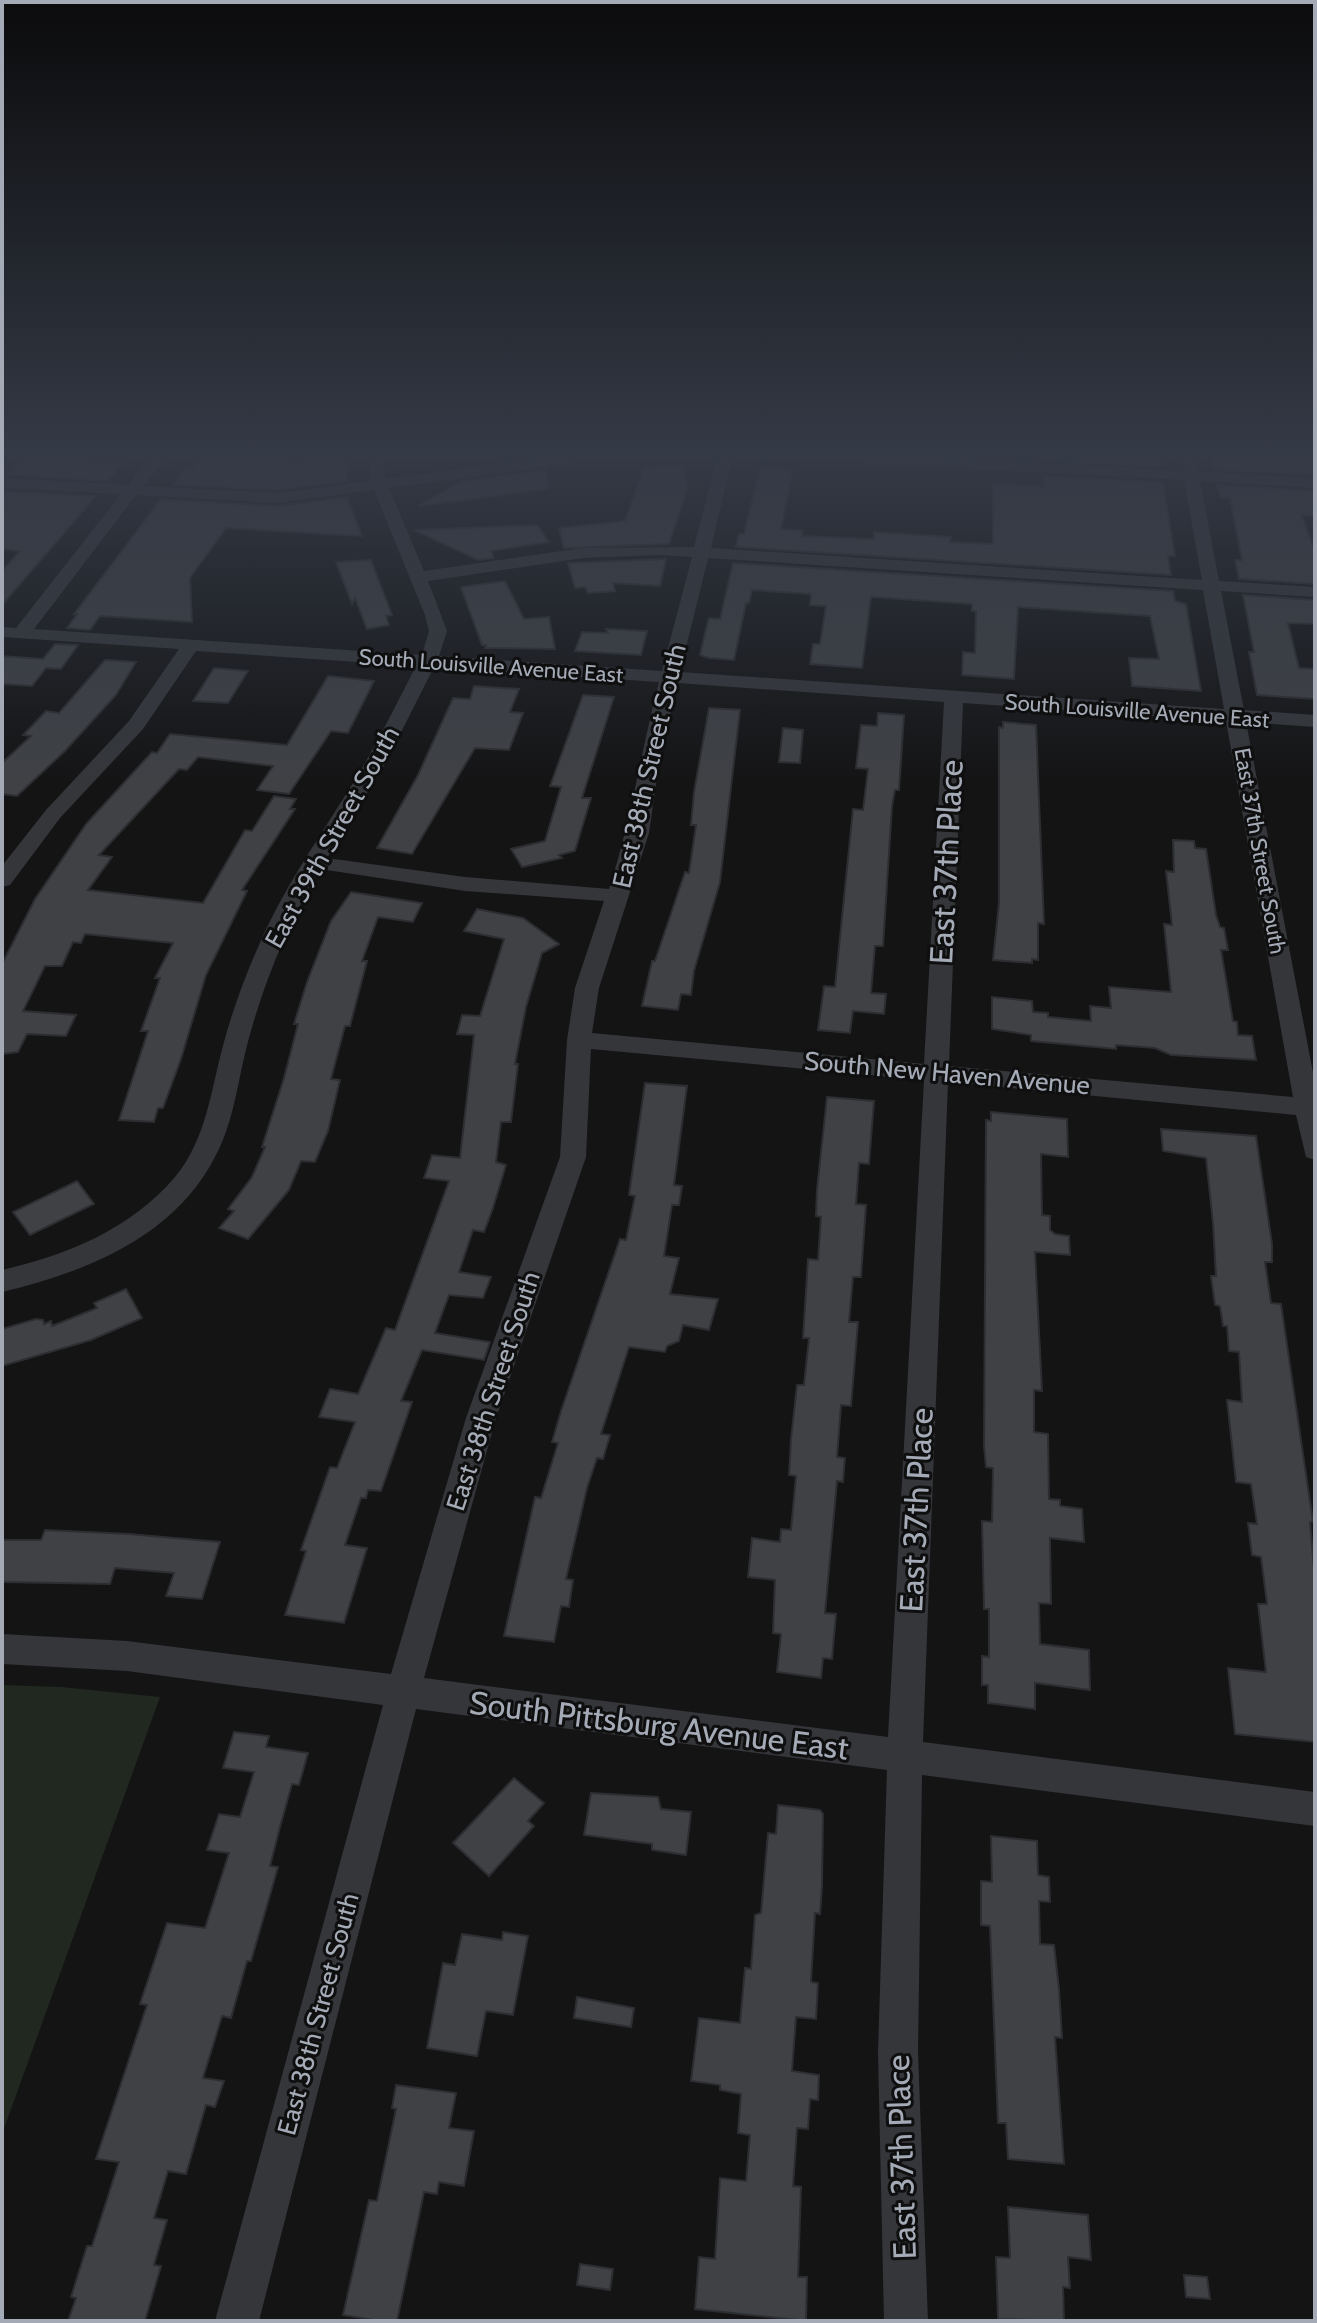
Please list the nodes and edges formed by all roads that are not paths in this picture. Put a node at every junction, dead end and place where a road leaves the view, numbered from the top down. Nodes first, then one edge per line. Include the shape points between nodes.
1 (68, 566) edge
2 (415, 566) edge
3 (495, 566) edge
4 (697, 566) edge
5 (899, 566) edge
6 (1208, 566) edge
7 (420, 577) junction
8 (1212, 586) junction
9 (1315, 592) edge
10 (11, 633) edge
11 (191, 645) junction
12 (427, 661) junction
13 (669, 678) junction
14 (954, 699) junction
15 (1236, 718) junction
16 (1315, 721) edge
17 (313, 862) junction
18 (2, 880) edge
19 (619, 896) junction
20 (579, 1040) junction
21 (935, 1071) junction
22 (1311, 1108) edge
23 (1315, 1151) edge
24 (2, 1281) edge
25 (2, 1649) edge
26 (404, 1692) junction
27 (906, 1756) junction
28 (1315, 1809) edge
29 (237, 2321) edge
30 (906, 2321) edge

1 - 10 street
2 - 7 street, East 39th Street South
3 - 7 street
4 - 13 street, East 38th Street South
5 - 8 street
6 - 8 street, East 37th Street South
7 - 12 street, East 39th Street South via 438,631
8 - 9 street
8 - 15 street, East 37th Street South
10 - 11 street, South Louisville Avenue East
11 - 12 street, South Louisville Avenue East
11 - 18 street via 136,725 49,819
12 - 13 street, South Louisville Avenue East
12 - 17 street, East 39th Street South via 380,756
13 - 14 street, South Louisville Avenue East
13 - 19 street, East 38th Street South via 638,833
14 - 15 street, South Louisville Avenue East
14 - 21 street, East 37th Place
15 - 16 street, South Louisville Avenue East
15 - 22 street, East 37th Street South
17 - 19 street via 465,884
17 - 24 street, East 39th Street South via 265,957 212,1135 190,1176 150,1216 111,1242 65,1265
19 - 20 street, East 38th Street South via 588,982
20 - 21 street, South New Haven Avenue
20 - 26 street, East 38th Street South via 573,1157 481,1418
21 - 22 street, South New Haven Avenue
21 - 27 street, East 37th Place
22 - 23 street, East 37th Street South
25 - 26 street, South Pittsburg Avenue East via 127,1656
26 - 27 street, South Pittsburg Avenue East
26 - 29 street, East 38th Street South
27 - 28 street, South Pittsburg Avenue East
27 - 30 street, East 37th Place via 898,2052

